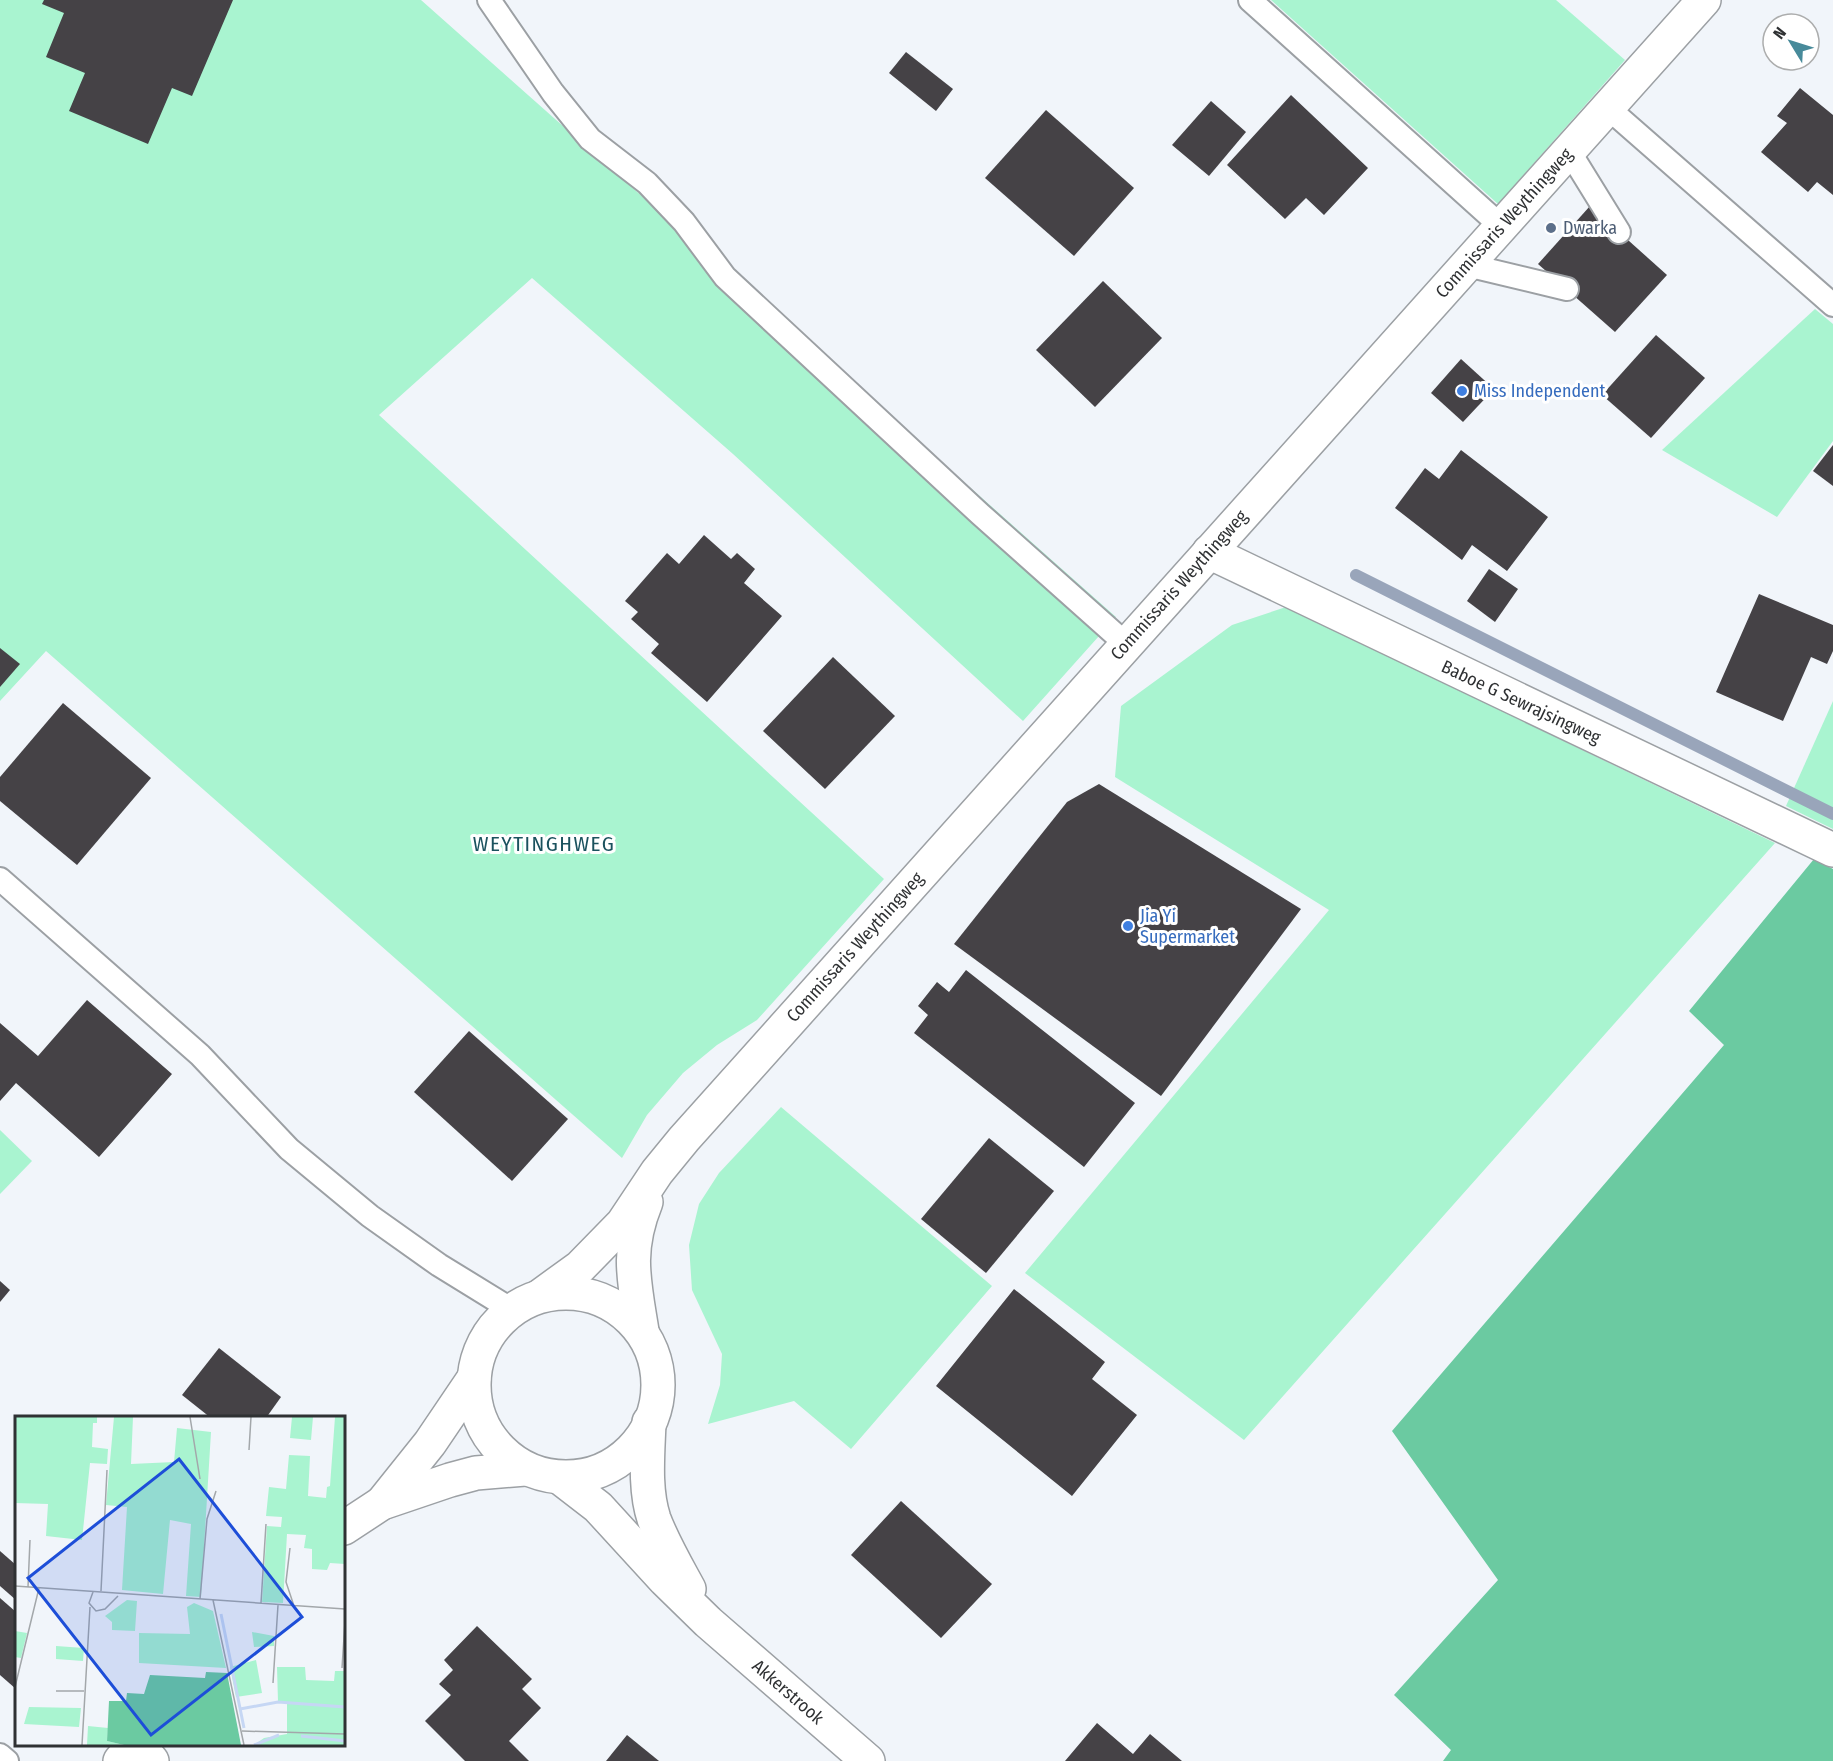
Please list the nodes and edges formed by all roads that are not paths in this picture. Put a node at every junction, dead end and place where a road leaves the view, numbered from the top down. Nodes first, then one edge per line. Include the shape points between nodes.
1 (489, 0) edge
2 (1250, 0) edge
3 (1704, 0) edge
4 (1608, 108) junction
5 (1569, 151) junction
6 (1501, 226) junction
7 (1619, 232) dead end
8 (1467, 265) junction
9 (1567, 289) dead end
10 (1833, 305) edge
11 (1209, 552) junction
12 (1126, 644) junction
13 (1833, 850) edge
14 (0, 879) edge
15 (657, 1172) junction
16 (526, 1303) junction
17 (642, 1331) junction
18 (474, 1378) junction
19 (650, 1422) junction
20 (525, 1469) junction
21 (563, 1480) junction
22 (382, 1503) junction
23 (345, 1527) edge
24 (708, 1622) junction
25 (134, 1746) edge
26 (138, 1746) edge
27 (0, 1755) edge
28 (7, 1761) edge
29 (120, 1761) edge
30 (152, 1761) edge
31 (868, 1761) edge

1 - 12 lane via 590,139 662,198 725,277
2 - 6 lane
3 - 4 main road, Commissaris Weythingweg
4 - 5 main road, Commissaris Weythingweg
4 - 10 lane
5 - 6 main road, Commissaris Weythingweg
5 - 7 lane
6 - 8 main road, Commissaris Weythingweg
8 - 9 lane
8 - 11 main road, Commissaris Weythingweg
11 - 12 main road, Commissaris Weythingweg
11 - 13 main road, Baboe G Sewrajsingweg
12 - 15 main road, Commissaris Weythingweg
14 - 16 lane via 200,1055 289,1149 370,1216 439,1265
15 - 16 main road, Commissaris Weythingweg via 623,1223 580,1267
15 - 17 main road, Commissaris Weythingweg via 636,1225 632,1251
16 - 17 main road via 569,1292 597,1297 622,1311
16 - 18 main road via 493,1329 480,1352
17 - 19 main road via 654,1357 659,1384
18 - 20 main road via 478,1415 496,1447
18 - 22 main road via 430,1443
19 - 21 main road via 623,1458 597,1472
19 - 24 main road via 647,1473 653,1517
20 - 21 main road
20 - 22 main road via 476,1473
21 - 24 main road, Akkerstrook via 598,1506
22 - 23 main road
24 - 31 main road, Akkerstrook
25 - 29 main road
26 - 30 main road
27 - 28 lane

